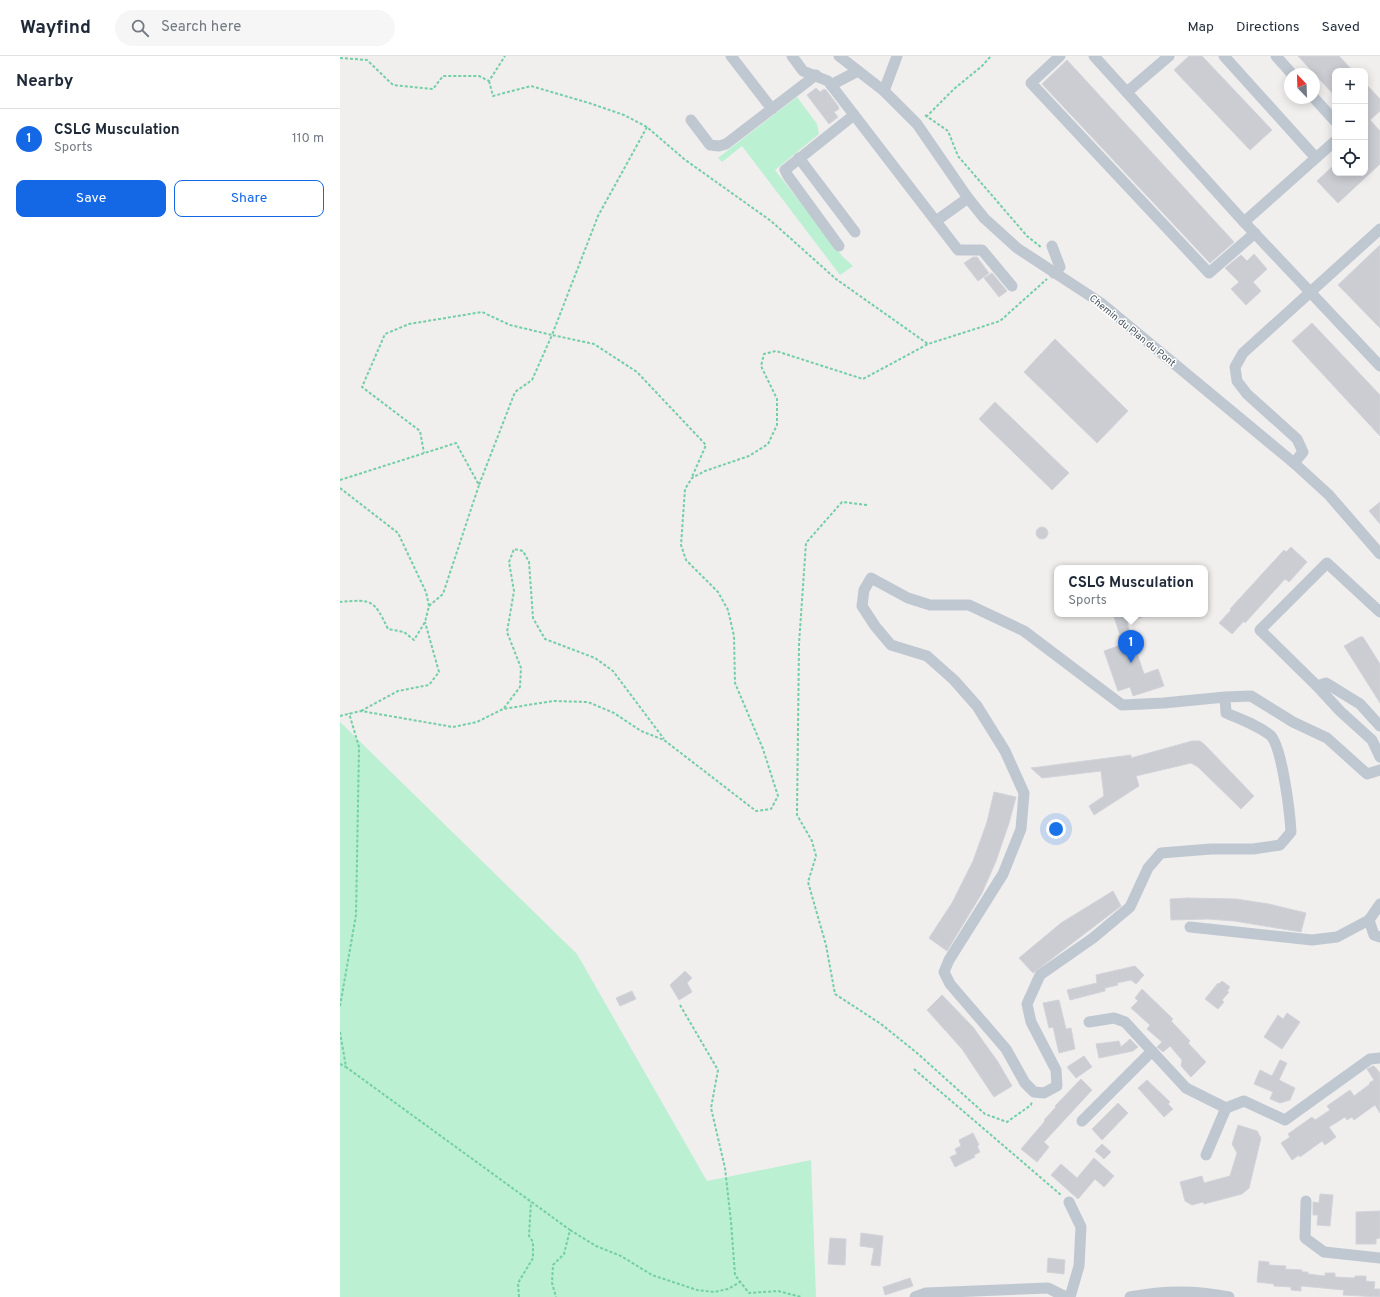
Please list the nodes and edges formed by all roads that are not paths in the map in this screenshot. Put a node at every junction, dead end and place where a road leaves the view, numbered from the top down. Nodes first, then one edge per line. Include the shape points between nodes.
1 (731, 56) edge
2 (792, 56) edge
3 (839, 56) edge
4 (897, 56) edge
5 (1060, 56) edge
6 (1094, 56) edge
7 (1169, 56) edge
8 (1224, 56) edge
9 (1276, 56) edge
10 (1287, 68) edge
11 (858, 71) junction
12 (816, 76) junction
13 (835, 83) junction
14 (884, 91) junction
15 (1127, 92) junction
16 (1319, 104) edge
17 (772, 109) junction
18 (854, 115) junction
19 (1332, 118) edge
20 (691, 120) dead end
21 (1332, 144) edge
22 (799, 158) junction
23 (1316, 158) junction
24 (968, 198) junction
25 (936, 221) junction
26 (1244, 222) junction
27 (1380, 229) edge
28 (855, 232) dead end
29 (1255, 234) junction
30 (839, 246) dead end
31 (1049, 248) road end
32 (1054, 273) junction
33 (1012, 286) dead end
34 (1311, 291) junction
35 (1380, 366) edge
36 (1294, 462) junction
37 (1380, 554) edge
38 (1380, 612) edge
39 (1317, 686) junction
40 (1225, 697) junction
41 (1380, 726) edge
42 (1380, 757) edge
43 (1380, 770) edge
44 (1380, 904) edge
45 (1369, 920) junction
46 (1190, 927) dead end
47 (1380, 937) edge
48 (1089, 1022) dead end
49 (1152, 1051) junction
50 (1380, 1058) edge
51 (1226, 1108) junction
52 (1082, 1121) dead end
53 (1206, 1155) dead end
54 (1306, 1201) dead end
55 (1069, 1202) road end
56 (1380, 1258) edge
57 (915, 1297) edge
58 (1066, 1297) edge
59 (1070, 1297) edge
60 (1130, 1297) edge
61 (1229, 1297) edge

1 - 17 street
2 - 12 street via 803,71
3 - 11 street, Chemin du Plan du Pont
4 - 14 street
5 - 29 street via 1031,83 1209,273
6 - 15 street
7 - 15 street
8 - 23 street
9 - 10 street
11 - 13 street
11 - 14 street, Chemin du Plan du Pont
12 - 13 street
12 - 17 street
13 - 18 street
14 - 24 street, Chemin du Plan du Pont via 917,124
15 - 26 street
16 - 19 street
17 - 20 street via 726,144 719,146 710,145
18 - 22 street
18 - 25 street
21 - 23 street
22 - 28 street
22 - 30 street via 789,166 786,173
23 - 26 street
24 - 25 street
24 - 32 street, Chemin du Plan du Pont via 984,218 1017,248
25 - 33 street via 958,250 982,250 986,253
26 - 29 street
27 - 34 street
29 - 34 street
31 - 32 street via 1060,267
32 - 36 street, Chemin du Plan du Pont via 1101,303
34 - 35 street
34 - 36 street via 1243,353 1236,367 1237,381 1247,394 1297,439 1303,452
36 - 37 street, Chemin du Plan du Pont via 1329,495
38 - 39 street via 1327,563 1260,630
39 - 41 street via 1326,684 1360,704
39 - 42 street via 1372,740
40 - 40 street via 1226,713 1272,736 1282,767 1290,810 1291,832 1280,845 1253,849 1161,853 1148,868 1130,907 1094,938 1040,975 1028,1004 1031,1022 1056,1070 1056,1086 1044,1092 1034,1092 1025,1083 1006,1050 950,984 944,972 1003,874 1021,830 1024,793 1004,751 977,706 954,680 927,656 892,645 862,606 864,590 871,578 908,598 930,605 969,605 1024,631 1122,704
40 - 43 street via 1251,696 1293,722 1327,738 1367,774
44 - 45 street
45 - 46 street via 1337,937 1312,940
45 - 47 street via 1374,935
48 - 49 street via 1114,1018 1125,1022
49 - 51 street via 1186,1088
49 - 52 street
50 - 51 street via 1370,1059 1285,1120 1244,1101
51 - 53 street
54 - 56 street via 1305,1238 1324,1252
55 - 59 street via 1082,1227 1079,1266
57 - 58 street via 926,1293 1048,1288
60 - 61 street via 1159,1291 1205,1292

